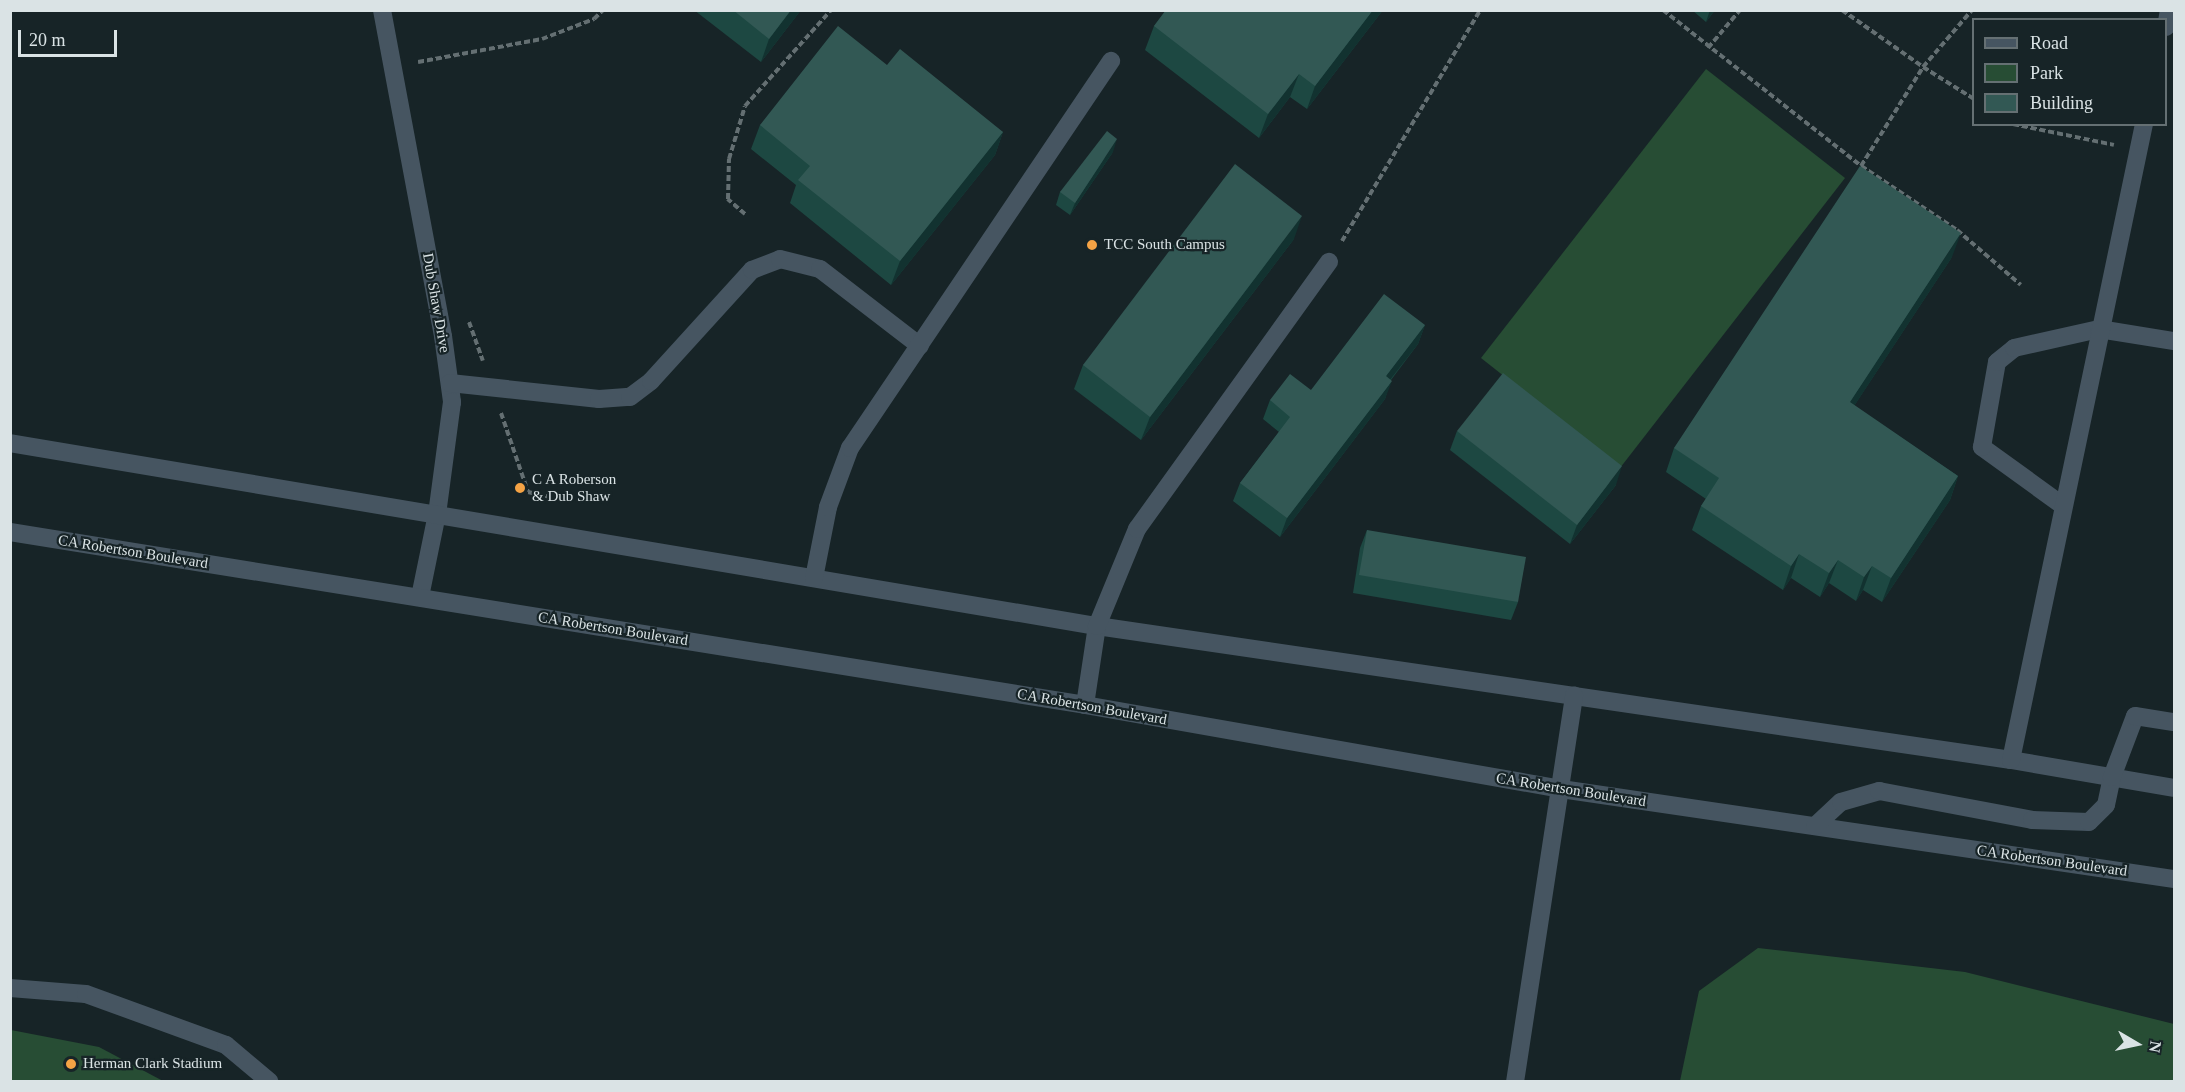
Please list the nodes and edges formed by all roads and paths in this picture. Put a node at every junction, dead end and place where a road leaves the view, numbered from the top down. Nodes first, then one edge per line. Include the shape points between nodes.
1 (382, 10) edge
2 (603, 10) edge
3 (831, 10) edge
4 (1480, 10) edge
5 (1663, 10) edge
6 (1740, 10) edge
7 (1842, 10) edge
8 (1972, 10) edge
9 (1708, 48) junction
10 (1111, 61) dead end
11 (1923, 67) junction
12 (393, 69) junction
13 (1972, 98) edge
14 (2023, 126) edge
15 (2144, 126) edge
16 (2138, 150) junction
17 (1861, 166) junction
18 (744, 214) dead end
19 (1329, 262) joint
20 (2021, 285) dead end
21 (2099, 329) junction
22 (2175, 341) edge
23 (920, 346) junction
24 (450, 383) junction
25 (10, 444) edge
26 (2062, 505) junction
27 (437, 514) junction
28 (10, 532) edge
29 (814, 578) junction
30 (420, 597) junction
31 (1097, 626) junction
32 (1574, 695) junction
33 (1085, 705) junction
34 (2175, 722) edge
35 (2011, 760) junction
36 (2112, 777) junction
37 (2175, 788) edge
38 (1561, 789) junction
39 (1815, 826) junction
40 (2175, 879) edge
41 (10, 988) edge
42 (270, 1082) edge
43 (1515, 1082) edge

1 - 12 street, Dub Shaw Drive
2 - 12 path via 594,19 542,39
3 - 18 path via 745,106 729,159 729,199
4 - 19 path
5 - 9 path
6 - 9 path
7 - 11 path
8 - 11 path
9 - 17 path
10 - 23 street
11 - 13 path
11 - 17 path
12 - 24 street, Dub Shaw Drive
14 - 16 path
15 - 16 street
16 - 21 street
17 - 20 path via 1957,230
19 - 31 street via 1148,511
21 - 22 street
21 - 26 street
21 - 26 street via 2014,348 1997,362 1982,447
23 - 24 street via 820,268 780,259 752,270 651,381 630,397 599,399
23 - 29 street via 850,448 828,507
24 - 27 street, Dub Shaw Drive via 452,402
25 - 27 street
26 - 35 street
27 - 29 street
27 - 30 street, Dub Shaw Drive
28 - 30 street, CA Robertson Boulevard
29 - 31 street
30 - 33 street, CA Robertson Boulevard
31 - 32 street
31 - 33 street
32 - 35 street
32 - 38 street
33 - 38 street, CA Robertson Boulevard
34 - 36 street via 2135,716
35 - 36 street
36 - 37 street
36 - 39 street via 2106,805 2089,822 2032,820 1879,791 1841,802
38 - 39 street, CA Robertson Boulevard
38 - 43 street
39 - 40 street, CA Robertson Boulevard
41 - 42 street via 86,994 226,1045

